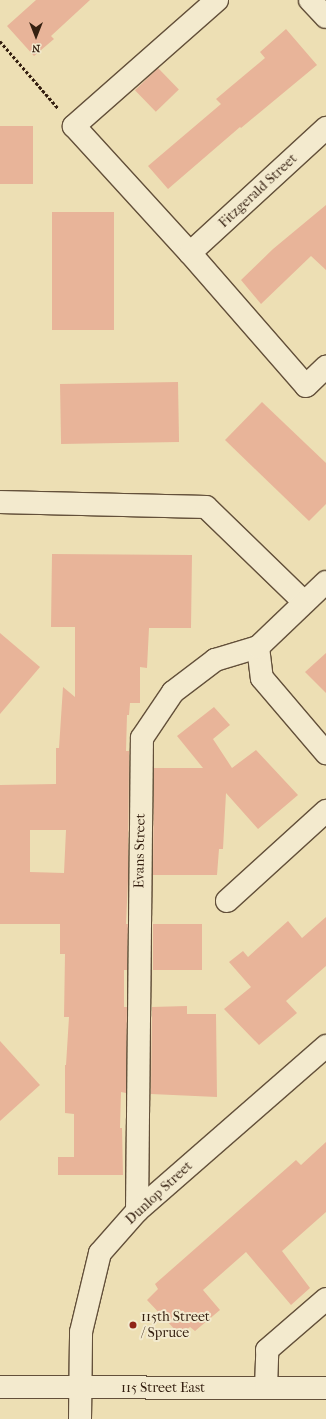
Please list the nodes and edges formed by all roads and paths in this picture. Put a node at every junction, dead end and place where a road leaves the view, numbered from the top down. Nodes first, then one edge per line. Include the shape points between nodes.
1 (217, 0) edge
2 (310, 0) edge
3 (326, 18) edge
4 (0, 42) edge
5 (74, 126) junction
6 (326, 128) edge
7 (190, 253) junction
8 (326, 367) edge
9 (0, 502) edge
10 (326, 582) edge
11 (304, 602) junction
12 (258, 647) junction
13 (326, 753) edge
14 (326, 811) edge
15 (226, 901) dead end
16 (326, 1046) edge
17 (137, 1211) junction
18 (326, 1299) edge
19 (0, 1387) edge
20 (80, 1388) junction
21 (266, 1388) junction
22 (326, 1388) edge
23 (80, 1419) edge

1 - 5 street
2 - 3 street
4 - 5 path
5 - 7 street
6 - 7 street, Fitzgerald Street
7 - 8 street via 306,386
9 - 11 street via 206,506
10 - 11 street, Evans Street
11 - 12 street, Evans Street
12 - 13 street via 262,678
12 - 17 street, Evans Street via 215,660 173,692 142,738
14 - 15 street
16 - 17 street, Dunlop Street
17 - 20 street, Dunlop Street via 100,1253 81,1332
18 - 21 street via 267,1350
19 - 20 street, 115 Street East
20 - 21 street, 115 Street East
20 - 23 street, Dunlop Street
21 - 22 street, 115 Street East

